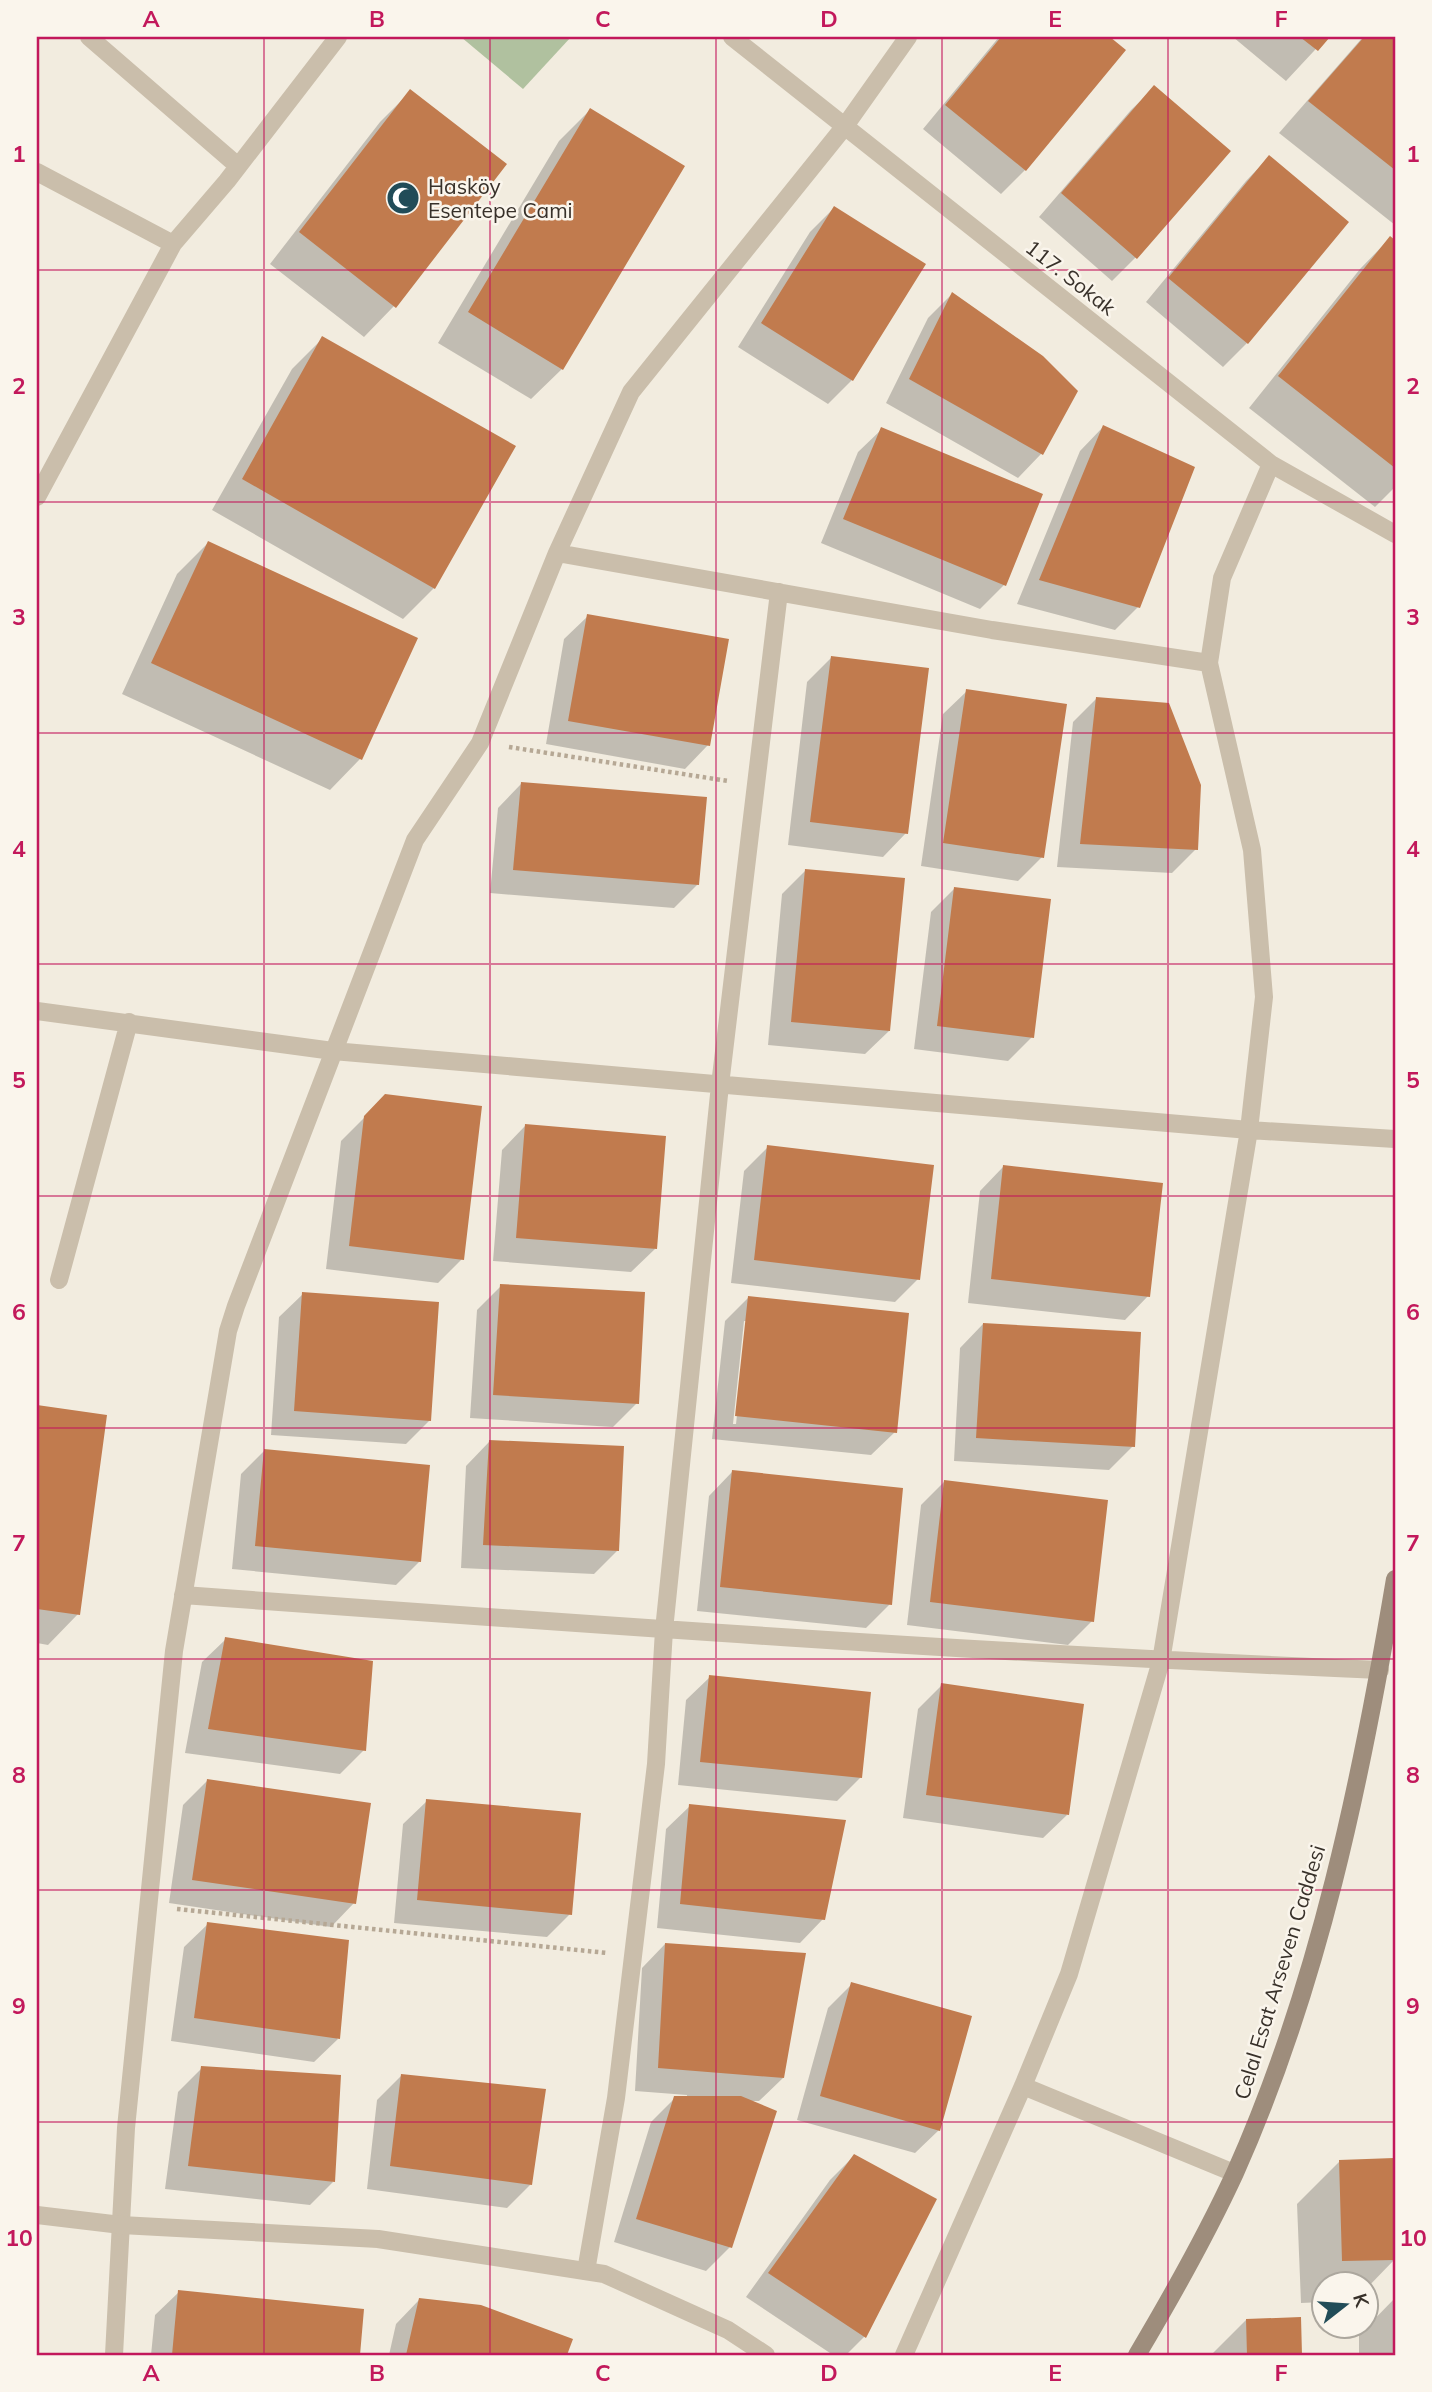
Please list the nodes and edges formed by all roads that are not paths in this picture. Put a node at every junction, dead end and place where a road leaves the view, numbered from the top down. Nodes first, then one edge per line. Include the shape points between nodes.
1 (89, 37) edge
2 (338, 37) edge
3 (732, 37) edge
4 (908, 37) edge
5 (845, 127) junction
6 (238, 166) junction
7 (37, 172) edge
8 (173, 244) junction
9 (1271, 464) junction
10 (37, 497) edge
11 (1395, 534) edge
12 (557, 553) junction
13 (779, 592) junction
14 (1209, 663) junction
15 (37, 1011) edge
16 (129, 1022) junction
17 (333, 1051) junction
18 (720, 1085) junction
19 (1249, 1130) junction
20 (1395, 1139) edge
21 (59, 1280) dead end
22 (1395, 1579) edge
23 (183, 1595) junction
24 (664, 1630) junction
25 (1161, 1661) junction
26 (1380, 1670) junction
27 (1023, 2087) junction
28 (1234, 2173) junction
29 (37, 2215) edge
30 (121, 2225) junction
31 (586, 2271) junction
32 (114, 2355) edge
33 (766, 2355) edge
34 (904, 2355) edge
35 (1137, 2355) edge

1 - 6 street
2 - 6 street
3 - 5 street, 117. Sokak
4 - 5 street
5 - 9 street, 117. Sokak
5 - 12 street via 631,392
6 - 8 street
7 - 8 street
8 - 10 street
9 - 11 street, 117. Sokak
9 - 14 street via 1222,578
12 - 13 street
12 - 17 street via 480,743 415,840
13 - 14 street
13 - 18 street
14 - 19 street via 1252,850 1264,997
15 - 16 street
16 - 17 street
16 - 21 street
17 - 18 street
17 - 23 street via 228,1331
18 - 19 street
18 - 24 street
19 - 20 street
19 - 25 street
22 - 26 main road, Celal Esat Arseven Caddesi
23 - 24 street
23 - 30 street via 126,2128
24 - 25 street
24 - 31 street via 656,1765 616,2098
25 - 26 street
25 - 27 street via 1069,1974
26 - 28 main road, Celal Esat Arseven Caddesi via 1342,1851 1313,1954 1276,2072
27 - 28 street
27 - 34 street
28 - 35 main road, Celal Esat Arseven Caddesi via 1181,2281
29 - 30 street
30 - 31 street via 377,2239
30 - 32 street
31 - 33 street via 604,2274 728,2330

